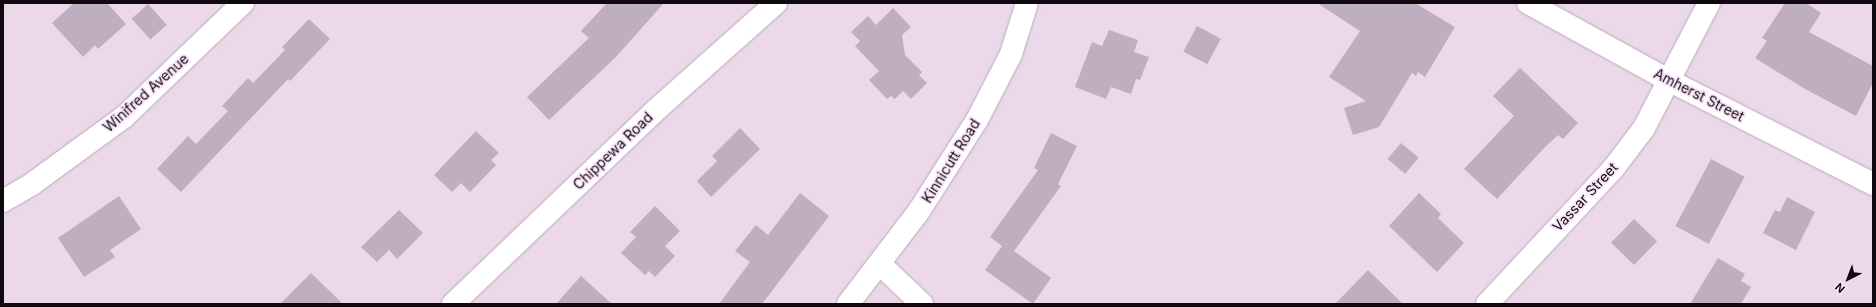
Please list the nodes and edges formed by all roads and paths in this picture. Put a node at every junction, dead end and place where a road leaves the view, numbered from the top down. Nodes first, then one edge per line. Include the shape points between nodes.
1 (243, 3) edge
2 (776, 3) edge
3 (1026, 3) edge
4 (1528, 3) edge
5 (1709, 3) edge
6 (1670, 81) junction
7 (1873, 184) edge
8 (3, 201) edge
9 (880, 264) junction
10 (454, 304) edge
11 (848, 304) edge
12 (922, 304) edge
13 (1487, 304) edge

1 - 8 street, Winifred Avenue via 124,117 32,184
2 - 10 street, Chippewa Road via 656,110
3 - 9 street, Kinnicutt Road via 1010,54 977,120 919,211
4 - 6 street, Amherst Street
5 - 6 street, Vassar Street
6 - 7 street, Amherst Street
6 - 13 street, Vassar Street via 1644,128 1612,169
9 - 11 street, Kinnicutt Road
9 - 12 street

